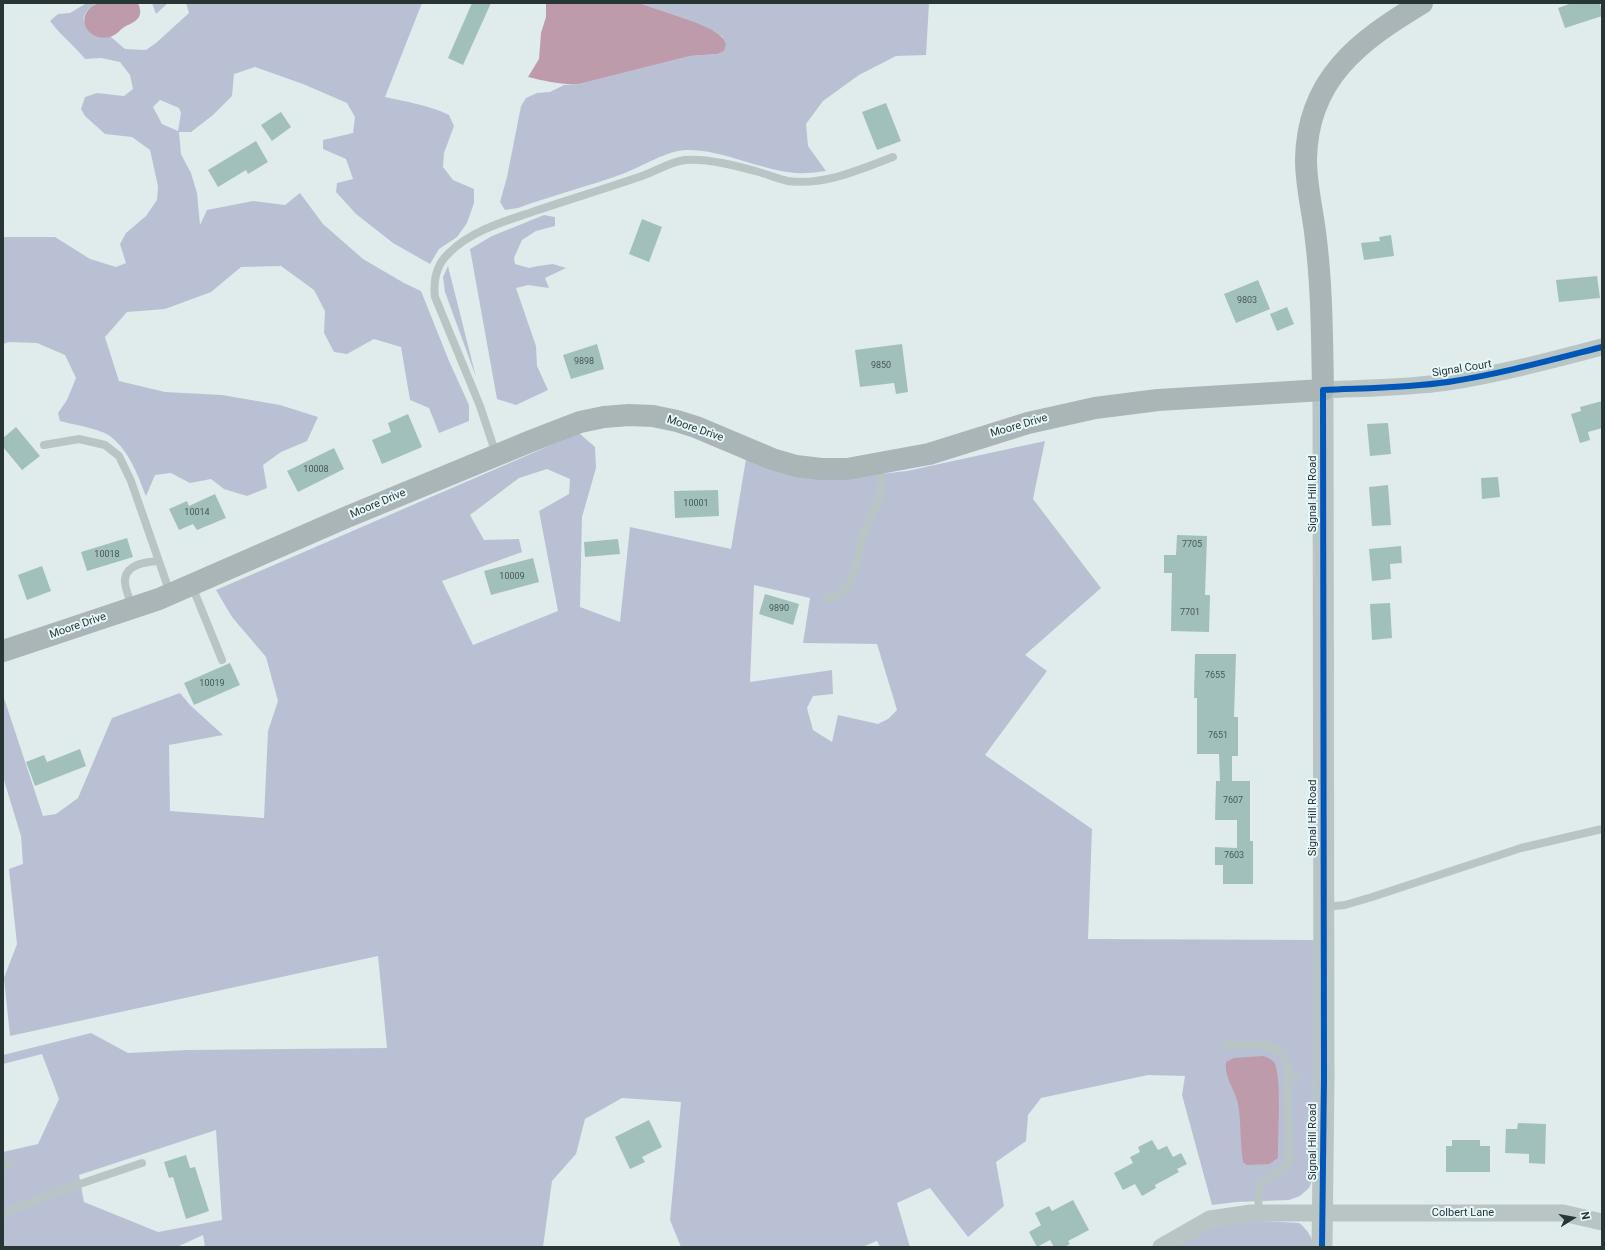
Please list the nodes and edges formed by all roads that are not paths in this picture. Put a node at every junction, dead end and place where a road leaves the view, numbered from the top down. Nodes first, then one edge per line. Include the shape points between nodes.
1 (1422, 3) edge
2 (894, 157) dead end
3 (1602, 347) edge
4 (1323, 390) junction
5 (44, 445) dead end
6 (496, 455) junction
7 (878, 464) junction
8 (158, 561) junction
9 (191, 585) junction
10 (170, 594) junction
11 (829, 599) dead end
12 (132, 608) junction
13 (3, 651) edge
14 (222, 660) dead end
15 (1602, 830) edge
16 (1323, 908) junction
17 (1226, 1045) dead end
18 (142, 1163) dead end
19 (1259, 1212) junction
20 (1322, 1212) junction
21 (3, 1213) edge
22 (1602, 1222) edge
23 (1161, 1247) edge
24 (1322, 1247) edge

1 - 4 main road, Signal Hill Road via 1376,32 1349,57 1331,77 1312,114 1307,135 1306,161 1321,290
2 - 6 lane via 837,177 805,182 787,180 747,168 700,160 684,160 668,164 644,176 491,226 449,252 435,274 435,297 480,406
3 - 4 street, Signal Court via 1513,370 1447,382 1405,387
4 - 7 main road, Moore Drive via 1158,400 1095,408 1028,423 928,454
4 - 16 street, Signal Hill Road
5 - 8 lane via 79,439 105,445 118,456 131,481
6 - 7 main road, Moore Drive via 580,422 629,415 677,421 796,466 847,469
6 - 9 main road, Moore Drive
7 - 11 lane via 881,477 878,502 863,533 854,575 843,592
8 - 10 lane
8 - 12 lane via 144,562 130,569 125,579
9 - 10 main road, Moore Drive
9 - 14 lane
10 - 12 main road, Moore Drive
12 - 13 main road, Moore Drive
15 - 16 lane via 1521,848 1372,897
16 - 20 street, Signal Hill Road
17 - 19 lane via 1264,1045 1276,1048 1287,1060 1292,1076 1289,1160 1284,1168 1260,1184
18 - 21 lane via 58,1191
19 - 20 street, Colbert Lane
19 - 23 street, Colbert Lane via 1210,1219
20 - 22 street, Colbert Lane via 1563,1213
20 - 24 street, Signal Hill Road

